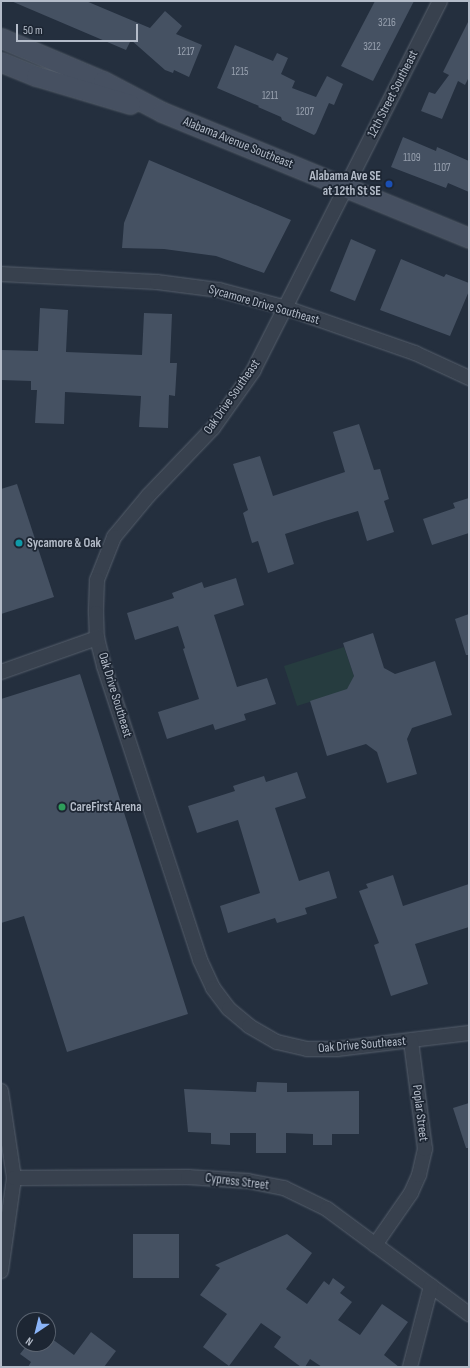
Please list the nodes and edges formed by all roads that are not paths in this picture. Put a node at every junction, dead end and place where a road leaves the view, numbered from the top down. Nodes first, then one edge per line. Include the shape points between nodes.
1 (440, 1) edge
2 (1, 38) edge
3 (1, 62) edge
4 (162, 112) junction
5 (347, 187) junction
6 (469, 238) edge
7 (1, 274) edge
8 (286, 308) junction
9 (469, 378) edge
10 (97, 638) junction
11 (1, 672) edge
12 (469, 1034) edge
13 (411, 1041) junction
14 (1, 1091) edge
15 (14, 1178) junction
16 (375, 1245) junction
17 (1, 1271) edge
18 (431, 1286) junction
19 (469, 1314) edge
20 (410, 1367) edge

1 - 5 street, 12th Street Southeast
2 - 4 main road, Alabama Avenue Southeast via 103,81
3 - 4 main road, Alabama Avenue Southeast via 57,83
4 - 5 main road, Alabama Avenue Southeast
5 - 6 main road, Alabama Avenue Southeast
5 - 8 street, Oak Drive Southeast
7 - 8 street, Sycamore Drive Southeast via 189,285 219,290
8 - 9 street, Sycamore Drive Southeast via 415,353
8 - 10 street, Oak Drive Southeast via 254,370 213,428 148,496 114,537 97,580
10 - 11 street
10 - 13 street, Oak Drive Southeast via 200,960 213,988 229,1009 249,1026 277,1042 307,1049 337,1049
12 - 13 street, Oak Drive Southeast
13 - 16 street, Poplar Street via 425,1149 412,1193
14 - 15 street
15 - 16 street, Cypress Street via 188,1177 248,1181 284,1188 327,1209
15 - 17 street
16 - 18 street, Cypress Street
18 - 19 street, Cypress Street
18 - 20 street

